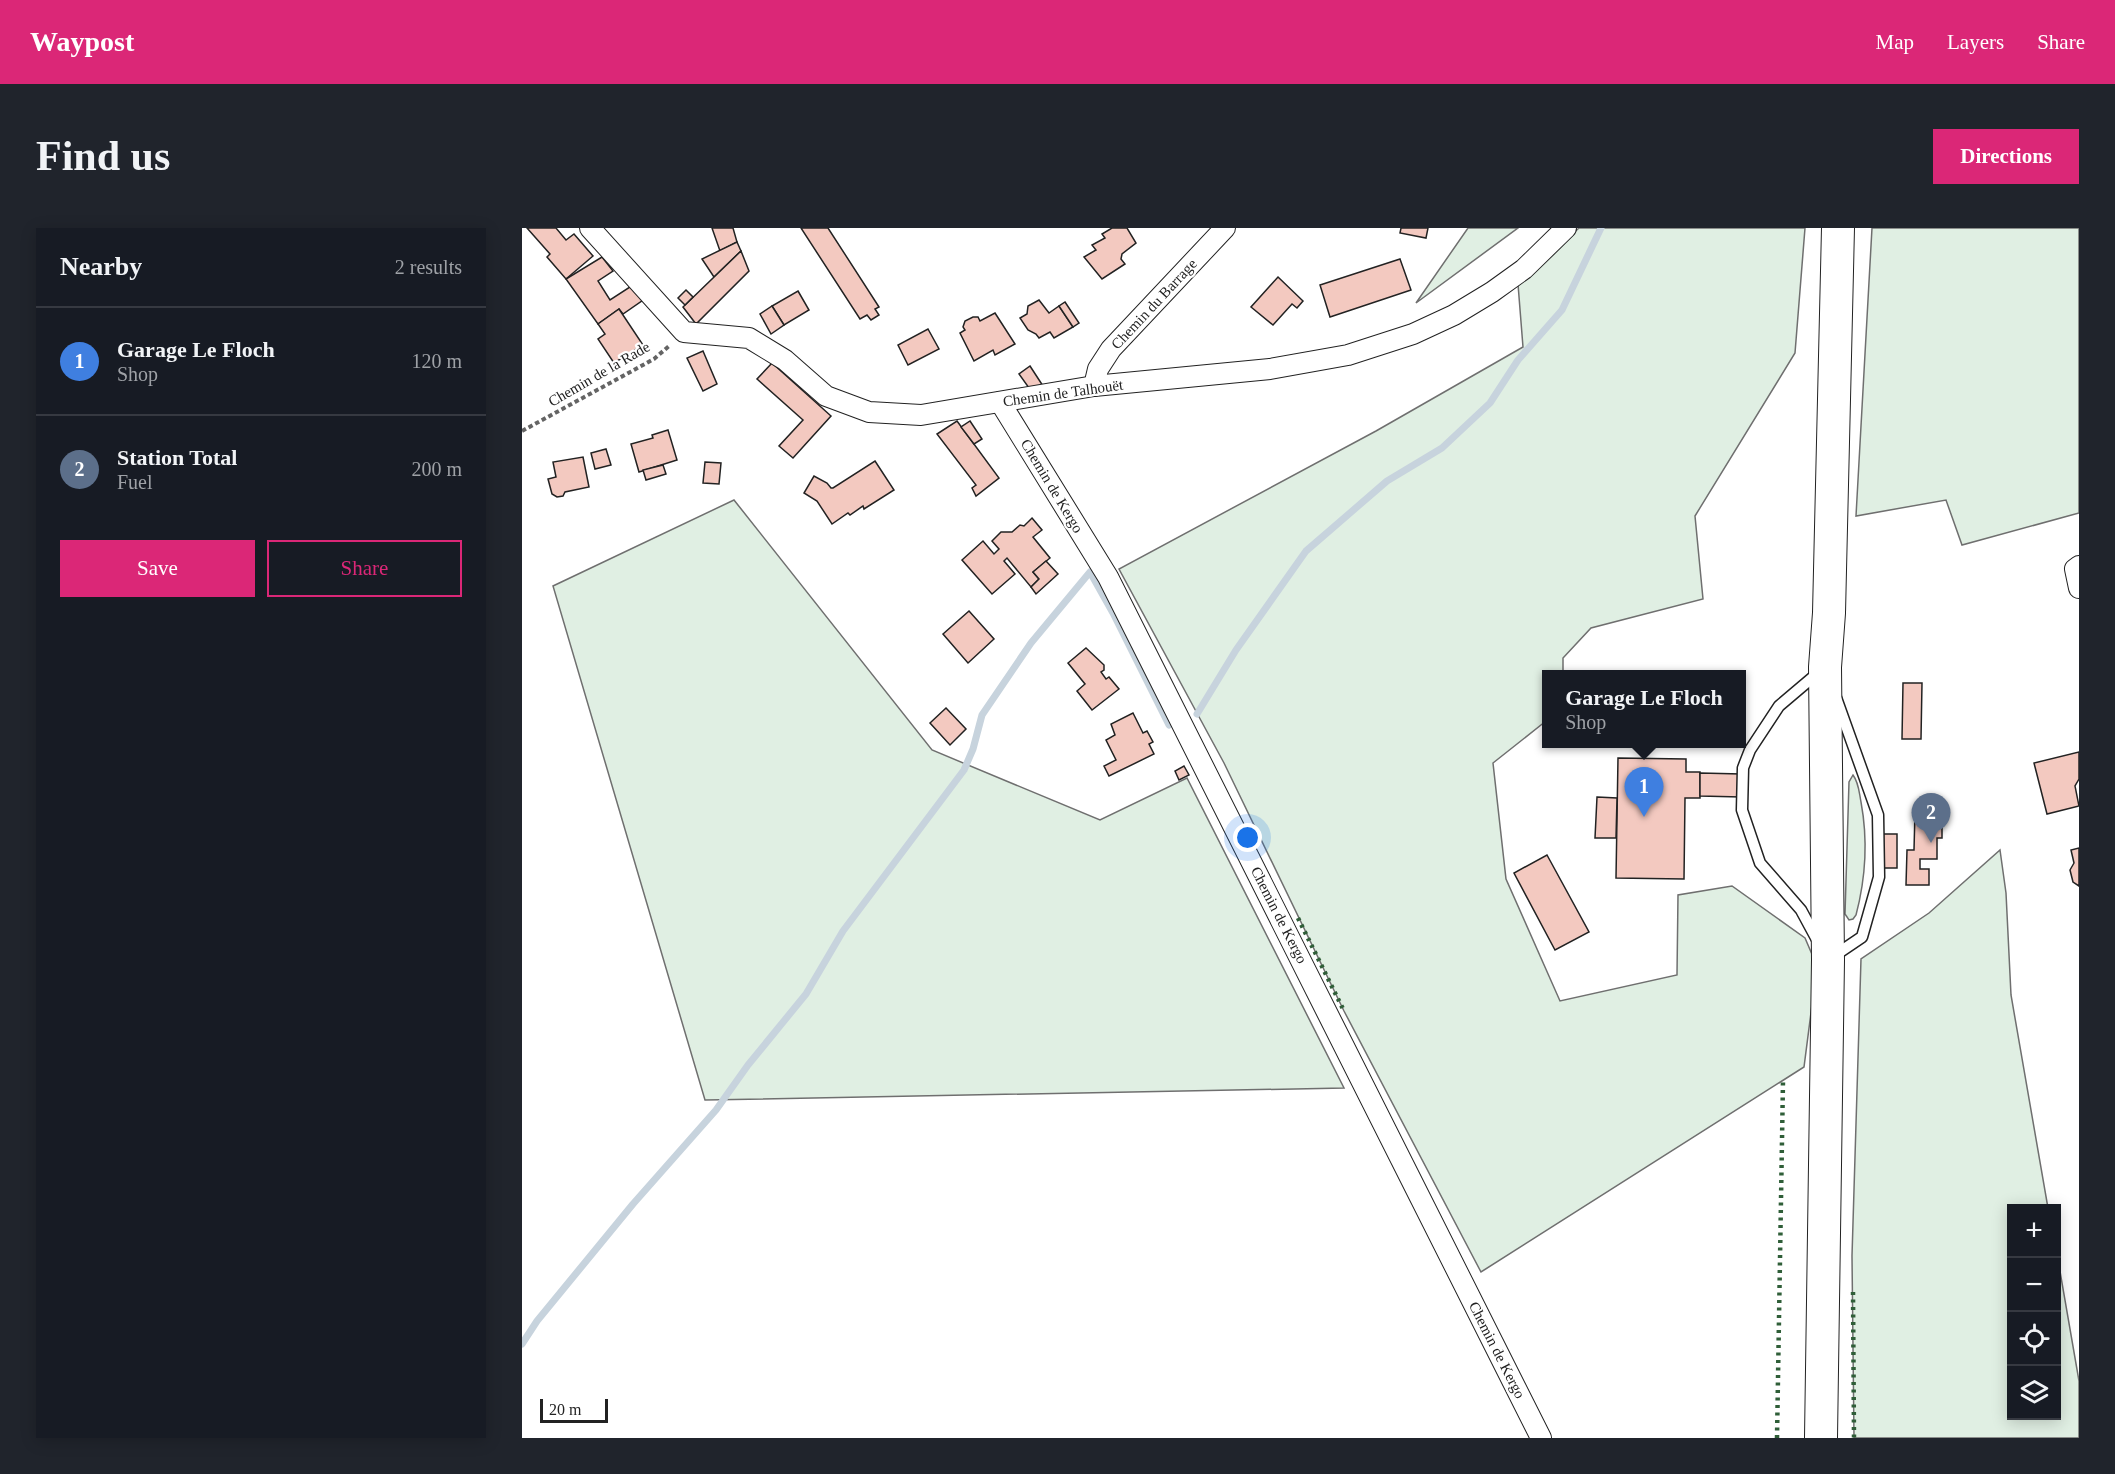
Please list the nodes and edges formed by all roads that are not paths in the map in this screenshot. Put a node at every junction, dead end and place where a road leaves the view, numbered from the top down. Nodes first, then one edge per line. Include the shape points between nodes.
1 (590, 228) edge
2 (1225, 228) edge
3 (1566, 228) edge
4 (1838, 228) edge
5 (1094, 386) junction
6 (1000, 402) junction
7 (2079, 566) edge
8 (2079, 588) edge
9 (1825, 668) junction
10 (1828, 960) junction
11 (1541, 1438) edge
12 (1821, 1438) edge

1 - 6 street, Chemin de Talhouët via 684,332 749,338 785,360 826,396 869,412 921,415
2 - 5 street, Chemin du Barrage via 1111,349 1098,369
3 - 5 street, Chemin de Talhouët via 1542,253 1492,292 1454,315 1377,346 1270,369
4 - 9 main road
5 - 6 street, Chemin de Talhouët
6 - 11 street, Chemin de Kergo via 1108,577
7 - 8 street via 2074,569
9 - 10 main road
9 - 10 lane via 1878,815 1880,877 1862,937
9 - 10 lane via 1779,706 1750,750 1743,768 1742,810 1760,863 1800,910
10 - 12 main road

